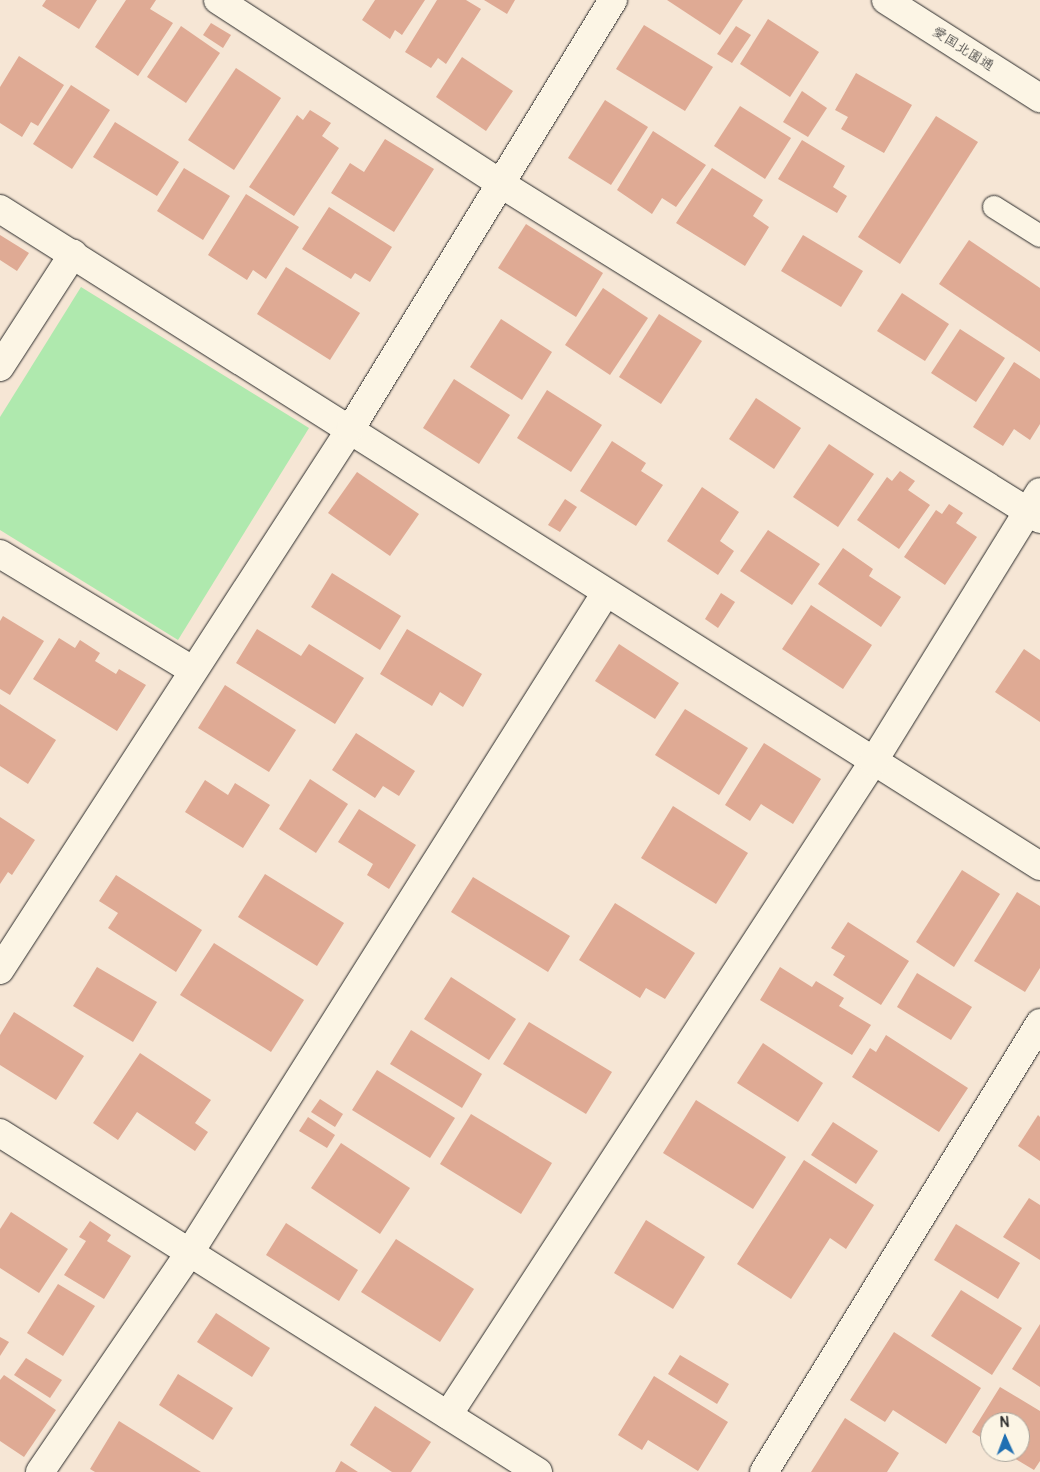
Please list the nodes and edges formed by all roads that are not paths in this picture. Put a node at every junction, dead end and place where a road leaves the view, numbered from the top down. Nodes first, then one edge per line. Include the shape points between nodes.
1 (218, 0) edge
2 (612, 0) edge
3 (886, 0) edge
4 (1040, 98) edge
5 (498, 182) junction
6 (994, 207) dead end
7 (0, 209) edge
8 (1040, 236) edge
9 (73, 254) junction
10 (0, 367) edge
11 (351, 428) junction
12 (1036, 507) edge
13 (0, 554) edge
14 (605, 594) junction
15 (191, 669) junction
16 (873, 762) junction
17 (1040, 866) edge
18 (0, 970) edge
19 (1040, 1023) edge
20 (0, 1132) edge
21 (190, 1252) junction
22 (448, 1416) junction
23 (40, 1472) edge
24 (538, 1472) edge
25 (764, 1472) edge

1 - 5 street
2 - 5 street
3 - 4 street, 愛国北園通
5 - 11 street
5 - 12 street
6 - 8 lane
7 - 9 street
9 - 10 street
9 - 11 street
11 - 14 street
11 - 15 street
12 - 16 street
13 - 15 street
14 - 16 street
14 - 21 street
15 - 18 street
16 - 17 street
16 - 22 street
19 - 25 street
20 - 21 street
21 - 22 street
21 - 23 street
22 - 24 street

